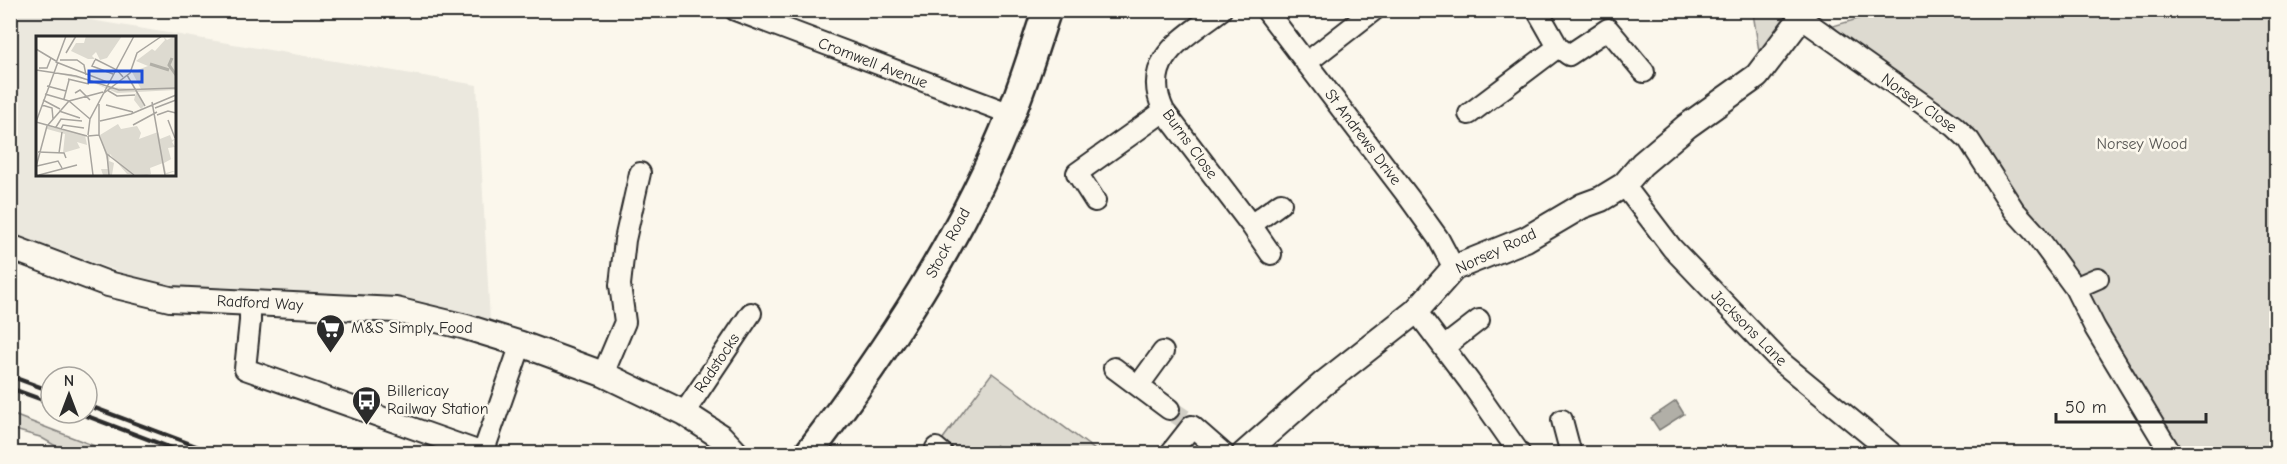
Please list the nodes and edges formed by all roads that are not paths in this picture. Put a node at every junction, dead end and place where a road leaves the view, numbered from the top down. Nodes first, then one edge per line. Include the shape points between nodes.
1 (735, 10) edge
2 (1047, 10) edge
3 (1221, 10) edge
4 (1266, 10) edge
5 (1374, 10) edge
6 (1536, 10) edge
7 (1802, 14) edge
8 (1558, 47) junction
9 (1306, 63) junction
10 (1644, 72) dead end
11 (1164, 111) junction
12 (1011, 114) junction
13 (1468, 114) dead end
14 (640, 172) dead end
15 (1624, 184) junction
16 (1095, 201) dead end
17 (1281, 203) dead end
18 (1251, 225) junction
19 (10, 247) edge
20 (1271, 254) dead end
21 (1454, 268) junction
22 (2098, 278) dead end
23 (2075, 288) junction
24 (250, 302) junction
25 (1416, 311) junction
26 (751, 313) dead end
27 (1479, 320) dead end
28 (521, 344) junction
29 (1444, 347) junction
30 (1163, 352) dead end
31 (1114, 368) dead end
32 (603, 374) junction
33 (1139, 385) junction
34 (684, 413) junction
35 (1182, 418) junction
36 (1562, 420) dead end
37 (737, 453) edge
38 (808, 453) edge
39 (1170, 453) edge
40 (1224, 453) edge
41 (1244, 453) edge
42 (1520, 453) edge
43 (1571, 453) edge
44 (1893, 453) edge
45 (2170, 453) edge

1 - 12 street, Cromwell Avenue
2 - 12 main road, Stock Road
3 - 11 street, Burns Close via 1184,38 1161,62 1155,80
4 - 9 street, St Andrews Drive
5 - 9 street
6 - 8 street
7 - 15 street, Norsey Road via 1757,76 1687,126
7 - 23 street, Norsey Close via 1969,140 1979,153 2007,215 2034,232
8 - 10 street via 1569,55 1608,29
8 - 13 street
9 - 21 street, St Andrews Drive via 1410,199
11 - 16 street via 1077,173
11 - 18 street, Burns Close
12 - 38 main road, Stock Road via 933,272
14 - 32 street via 620,285 626,322
15 - 21 street, Norsey Road via 1526,239
15 - 44 street, Jacksons Lane via 1672,248 1781,362
17 - 18 street
18 - 20 street, Burns Close
19 - 24 street, Radford Way via 108,284 160,297
21 - 25 street, Norsey Road
22 - 23 street
23 - 45 street, Norsey Close
24 - 28 street, Radford Way via 396,310
24 - 28 street via 245,369 483,453
25 - 29 street
25 - 41 street, Norsey Road
26 - 34 street, Radstocks
27 - 29 street
28 - 32 street, Radford Way
29 - 42 street
30 - 33 street
31 - 33 street
32 - 34 street, Radford Way
33 - 35 street
34 - 37 street, Radford Way via 721,437
35 - 39 street
35 - 40 street
36 - 43 street

